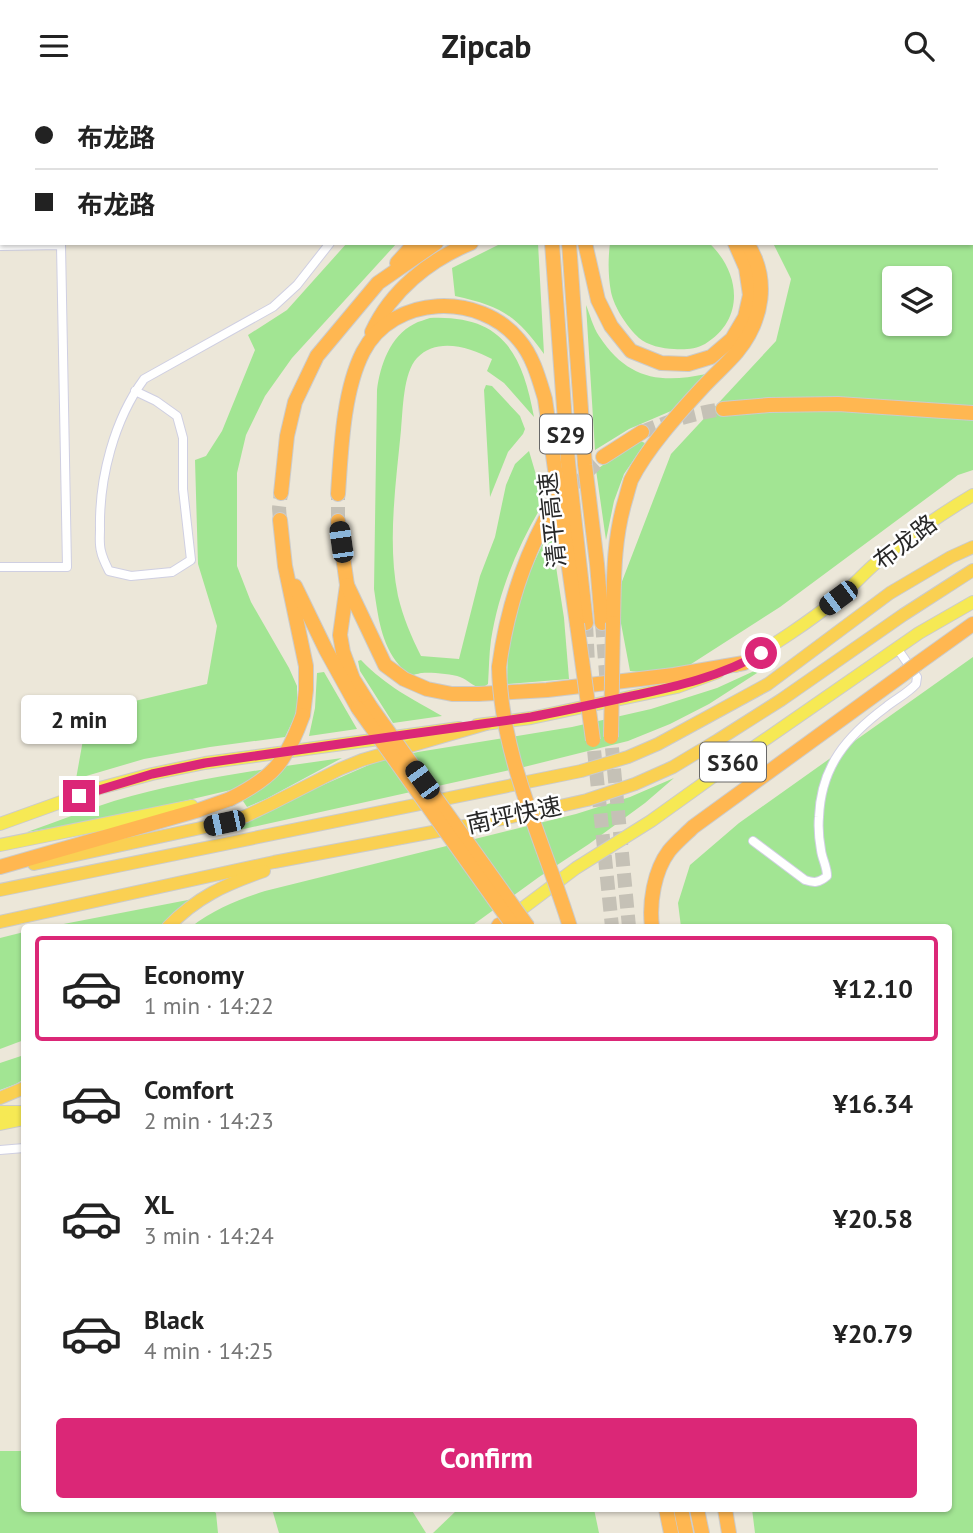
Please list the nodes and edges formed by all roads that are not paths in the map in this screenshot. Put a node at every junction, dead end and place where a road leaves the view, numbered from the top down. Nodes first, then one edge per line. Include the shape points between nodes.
1 (328, 245) edge
2 (413, 245) edge
3 (433, 245) edge
4 (466, 245) edge
5 (552, 245) edge
6 (569, 245) edge
7 (585, 245) edge
8 (736, 245) edge
9 (748, 245) edge
10 (0, 246) edge
11 (378, 283) junction
12 (363, 352) junction
13 (135, 391) junction
14 (723, 409) tunnel mouth
15 (973, 412) edge
16 (642, 432) tunnel mouth
17 (603, 457) tunnel mouth
18 (281, 493) tunnel mouth
19 (338, 494) tunnel mouth
20 (973, 495) edge
21 (280, 520) tunnel mouth
22 (545, 520) tunnel mouth
23 (338, 521) tunnel mouth
24 (973, 547) edge
25 (285, 566) junction
26 (0, 567) edge
27 (973, 571) edge
28 (347, 585) junction
29 (973, 602) edge
30 (607, 623) junction
31 (581, 624) junction
32 (973, 624) edge
33 (897, 648) junction
34 (744, 663) junction
35 (364, 707) junction
36 (486, 724) junction
37 (611, 737) tunnel mouth
38 (593, 740) tunnel mouth
39 (230, 799) junction
40 (0, 824) edge
41 (753, 841) dead end
42 (0, 845) edge
43 (327, 852) junction
44 (0, 869) edge
45 (0, 890) edge
46 (0, 922) edge
47 (171, 924) edge
48 (500, 924) edge
49 (506, 924) edge
50 (526, 924) edge
51 (569, 924) edge
52 (652, 924) edge
53 (21, 1089) edge
54 (0, 1098) edge
55 (0, 1112) edge
56 (21, 1112) edge
57 (21, 1120) edge
58 (0, 1124) edge
59 (21, 1148) edge
60 (0, 1150) edge
61 (667, 1512) edge
62 (682, 1512) edge
63 (698, 1512) edge
64 (726, 1512) edge
65 (671, 1533) edge
66 (685, 1533) edge
67 (702, 1533) edge
68 (729, 1533) edge

1 - 13 street via 297,285 272,307 144,379
2 - 11 highway
3 - 11 highway
4 - 12 highway via 432,263 396,295
5 - 31 highway, 清平高速 / S29
6 - 30 highway, 清平高速 / S29 via 585,465
7 - 8 highway via 598,300 631,351 661,363 688,364 711,357 732,339 745,317 750,295
9 - 30 highway via 762,279 753,326 738,351 654,444 631,481 618,523
10 - 26 street via 61,245 67,567
11 - 18 highway via 317,356 295,402 286,436
12 - 19 highway via 349,391
12 - 31 highway via 399,317 438,306 488,314 521,341 545,399
13 - 13 street via 177,417 183,438 191,560 172,572 131,576 109,571 101,551 100,518 110,452
14 - 15 highway via 838,404
16 - 17 highway
20 - 34 main road, 布龙路 via 908,538 794,632
21 - 25 highway
22 - 51 highway, bridge via 515,591 504,634 499,689 519,778
23 - 28 highway
24 - 45 highway, 南坪快速 via 890,593 768,684 628,757 581,771
25 - 35 highway via 326,650
25 - 39 highway, bridge via 306,666 303,715 285,756 272,772
27 - 43 highway, 南坪快速 via 718,740 635,784 507,818
28 - 34 highway via 385,665 404,679 440,692 547,690
28 - 35 highway via 340,635
29 - 33 main road, S360
30 - 37 highway, bridge
31 - 38 highway, bridge
32 - 52 highway via 693,827 668,852 657,876
33 - 41 street via 917,677 916,684 847,740 827,773 818,824 827,876 813,883 805,880
33 - 49 main road, S360 via 651,821 576,868
34 - 36 main road, 布龙路 via 677,687
35 - 48 highway, bridge
35 - 50 highway, bridge
36 - 40 main road, 布龙路 via 205,763 100,788
36 - 44 highway via 362,760 224,823
39 - 42 main road
39 - 44 highway
43 - 46 highway, 南坪快速
43 - 47 highway via 226,885 190,906
53 - 54 highway
55 - 56 main road
57 - 58 main road
59 - 60 street
61 - 65 highway
62 - 66 highway
63 - 67 highway
64 - 68 highway

